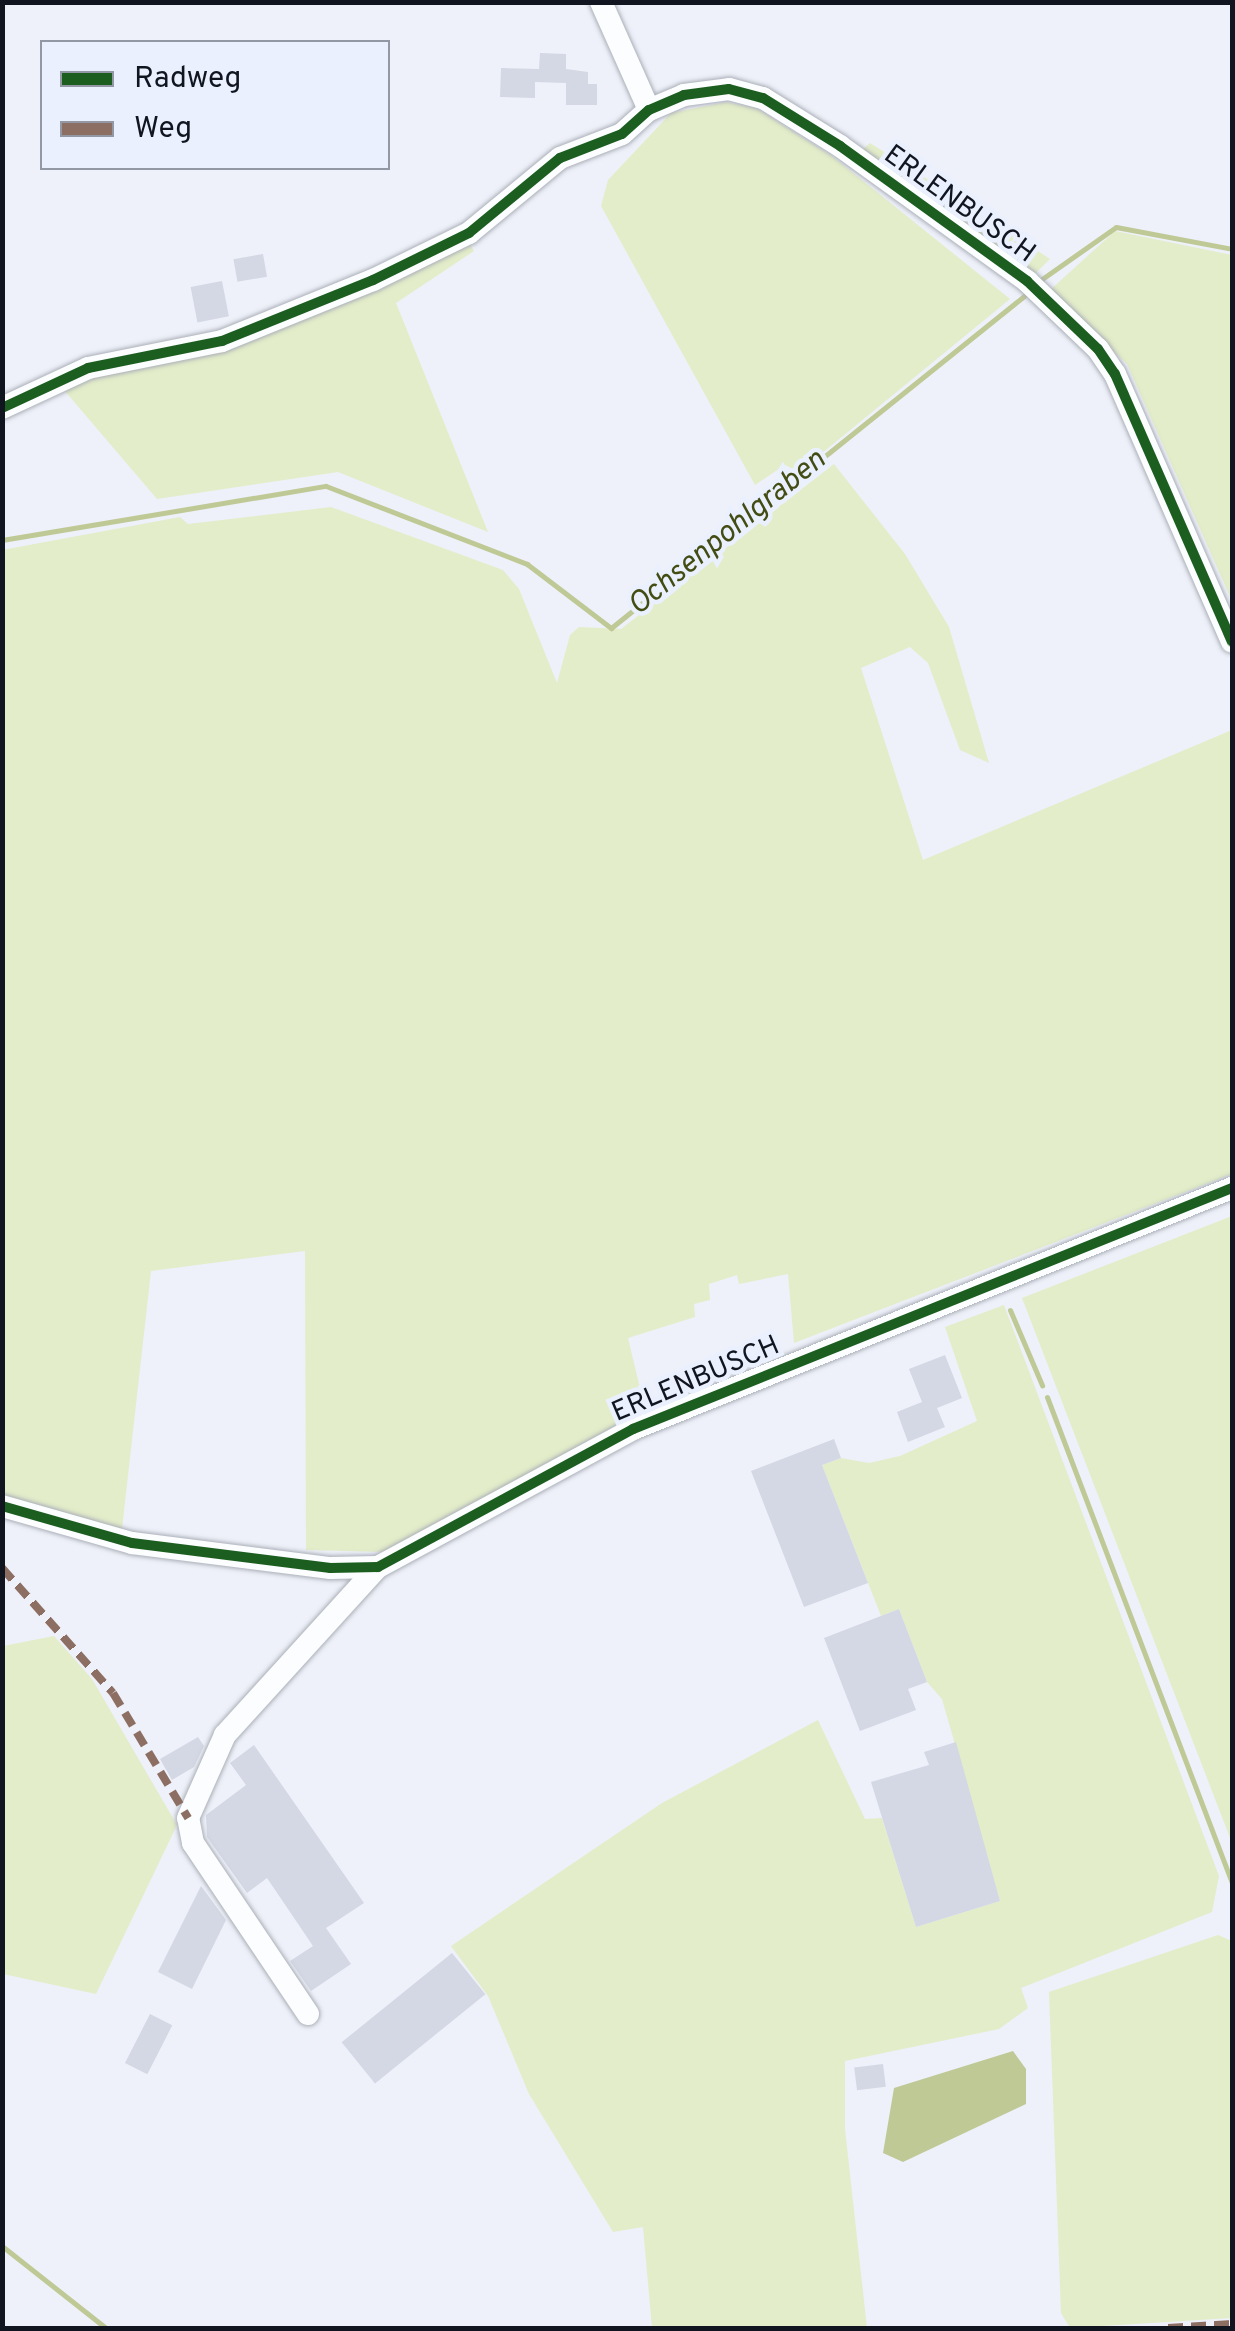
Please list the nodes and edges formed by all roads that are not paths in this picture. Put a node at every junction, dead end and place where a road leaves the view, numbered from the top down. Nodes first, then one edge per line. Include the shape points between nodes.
1 (601, 2) edge
2 (648, 110) junction
3 (2, 408) edge
4 (1232, 642) edge
5 (1232, 1188) edge
6 (2, 1506) edge
7 (378, 1567) junction
8 (308, 2014) dead end

1 - 2 street
2 - 3 street, ERLENBUSCH via 622,134 560,158 469,233 374,280 222,341 88,368
2 - 4 street, ERLENBUSCH via 684,95 729,90 763,98 1027,282 1115,374
5 - 7 street, ERLENBUSCH via 633,1429
6 - 7 street, ERLENBUSCH via 132,1543 330,1568
7 - 8 street via 225,1735 188,1818 193,1843

